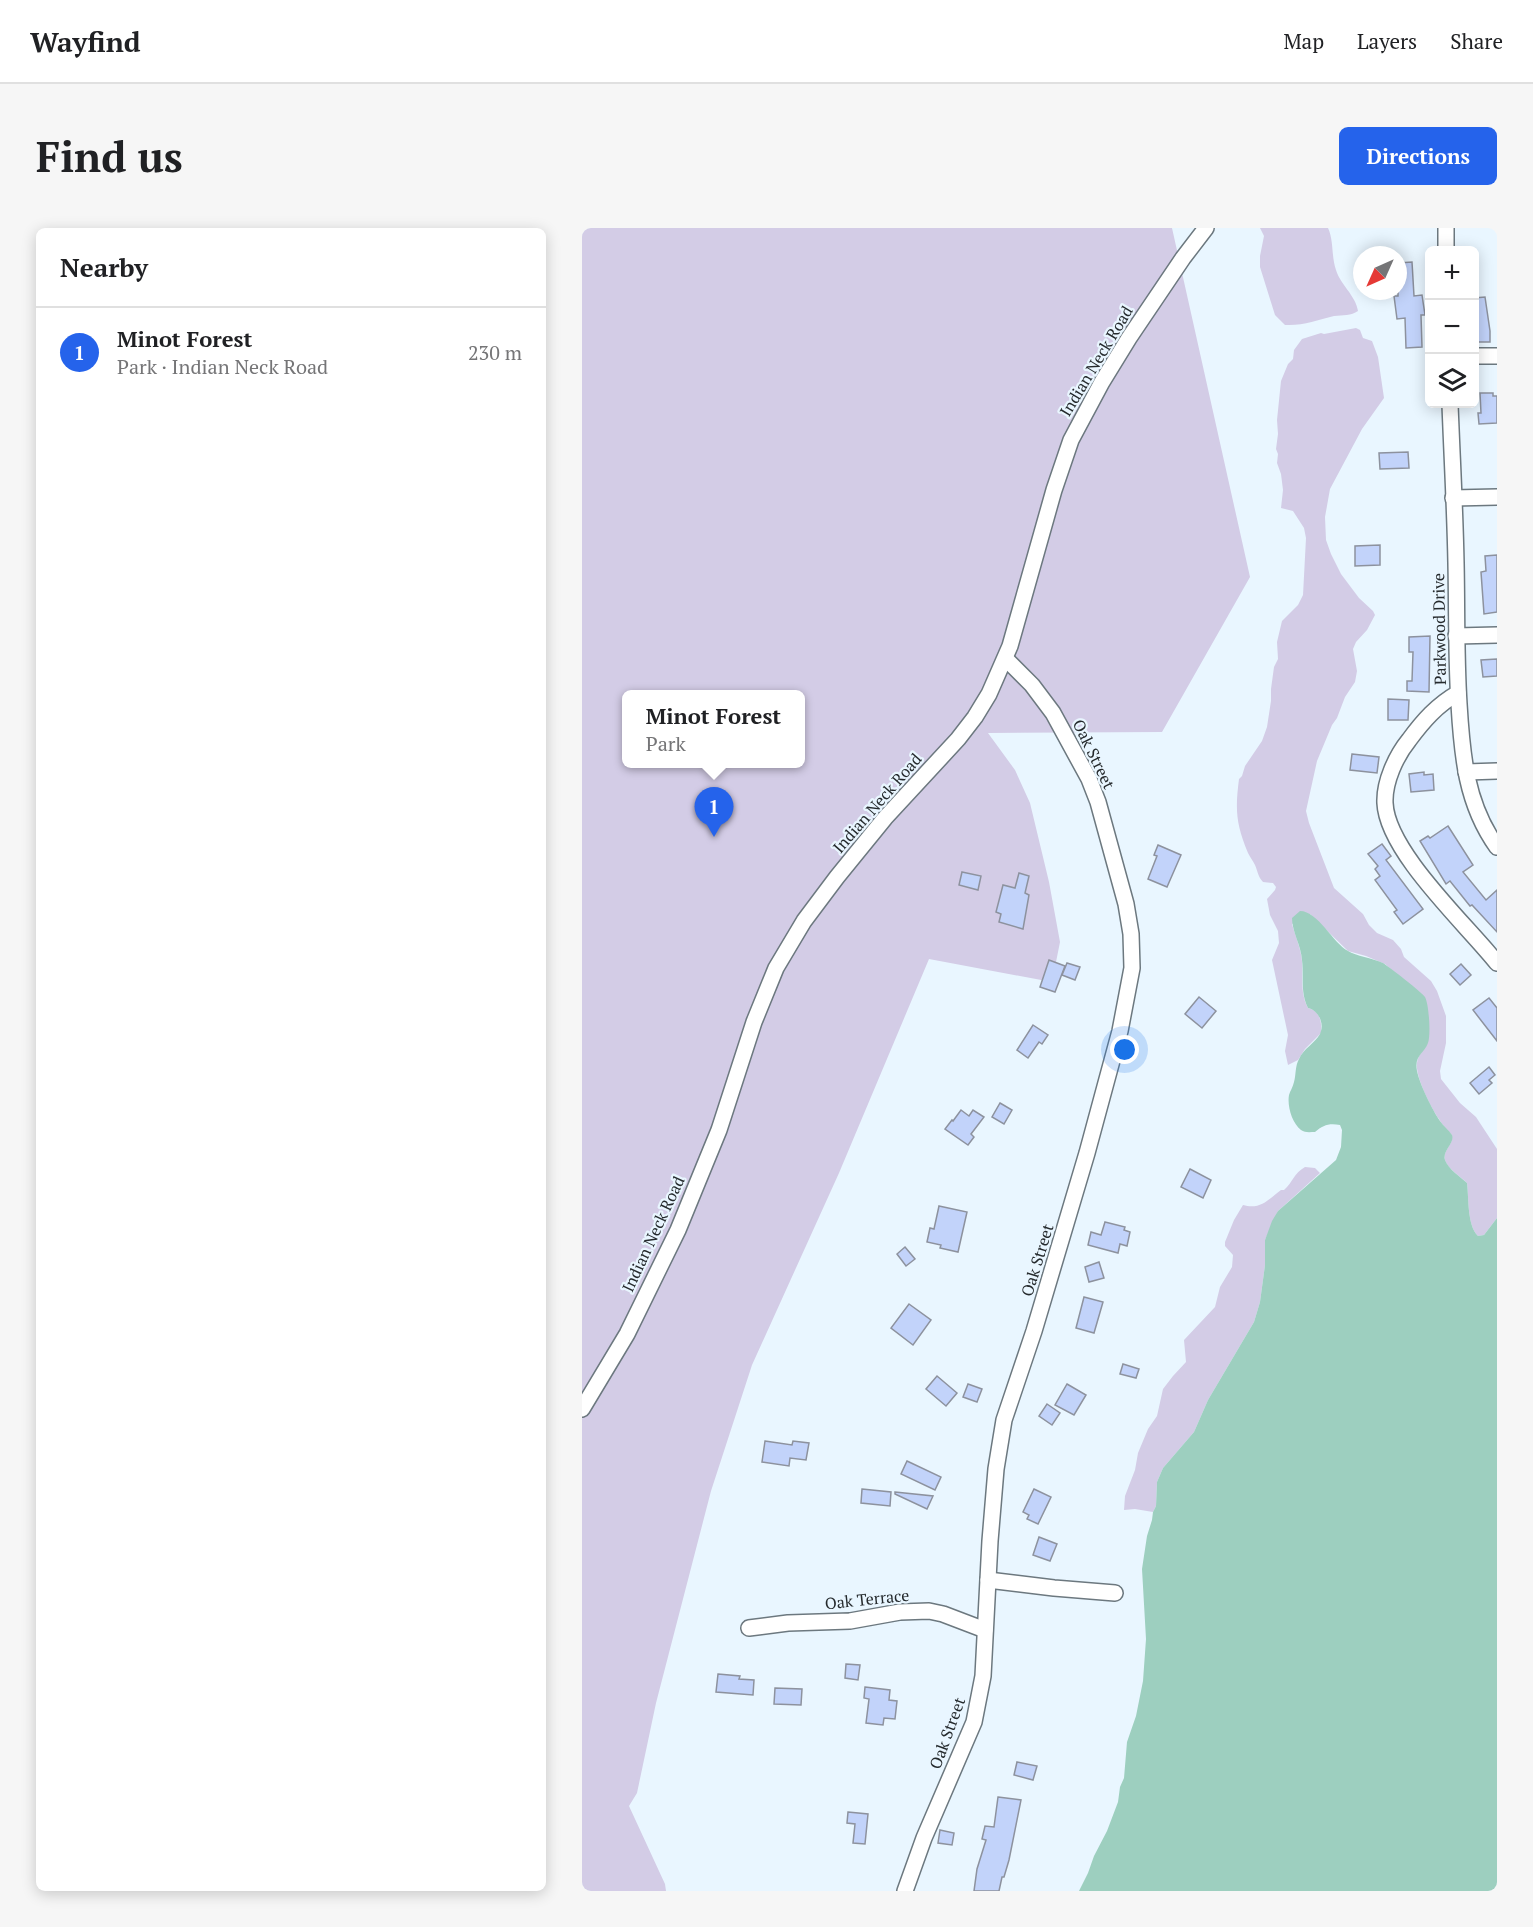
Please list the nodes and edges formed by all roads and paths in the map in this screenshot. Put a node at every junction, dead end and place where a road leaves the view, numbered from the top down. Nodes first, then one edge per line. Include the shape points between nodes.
1 (1206, 228) edge
2 (1446, 228) edge
3 (1446, 246) edge
4 (1479, 356) edge
5 (1497, 356) edge
6 (1450, 408) edge
7 (1497, 497) edge
8 (1453, 498) junction
9 (1497, 635) edge
10 (1456, 636) junction
11 (1006, 659) junction
12 (1458, 693) junction
13 (1497, 771) edge
14 (1466, 772) junction
15 (1497, 847) edge
16 (1497, 963) edge
17 (582, 1409) edge
18 (988, 1580) junction
19 (1115, 1593) dead end
20 (749, 1628) dead end
21 (986, 1630) junction
22 (905, 1891) edge

1 - 11 street, Indian Neck Road via 1129,338 1074,434
2 - 3 street
4 - 5 street
6 - 8 street, Parkwood Drive
7 - 8 street
8 - 10 street, Parkwood Drive
9 - 10 street
10 - 12 street, Parkwood Drive
11 - 17 street, Indian Neck Road via 967,727 869,837 814,906 785,952 761,1003 726,1113 678,1230 627,1334
11 - 18 street, Oak Street via 1046,703 1089,779 1126,904 1132,956 1120,1031 1087,1153 1004,1420 996,1468
12 - 14 street, Parkwood Drive
12 - 16 street via 1431,712 1403,746 1385,793 1385,807 1391,827 1411,861
13 - 14 street
14 - 15 street, Parkwood Drive via 1478,815
18 - 19 street
18 - 21 street, Oak Street
20 - 21 street, Oak Terrace via 930,1611
21 - 22 street, Oak Street via 974,1722

